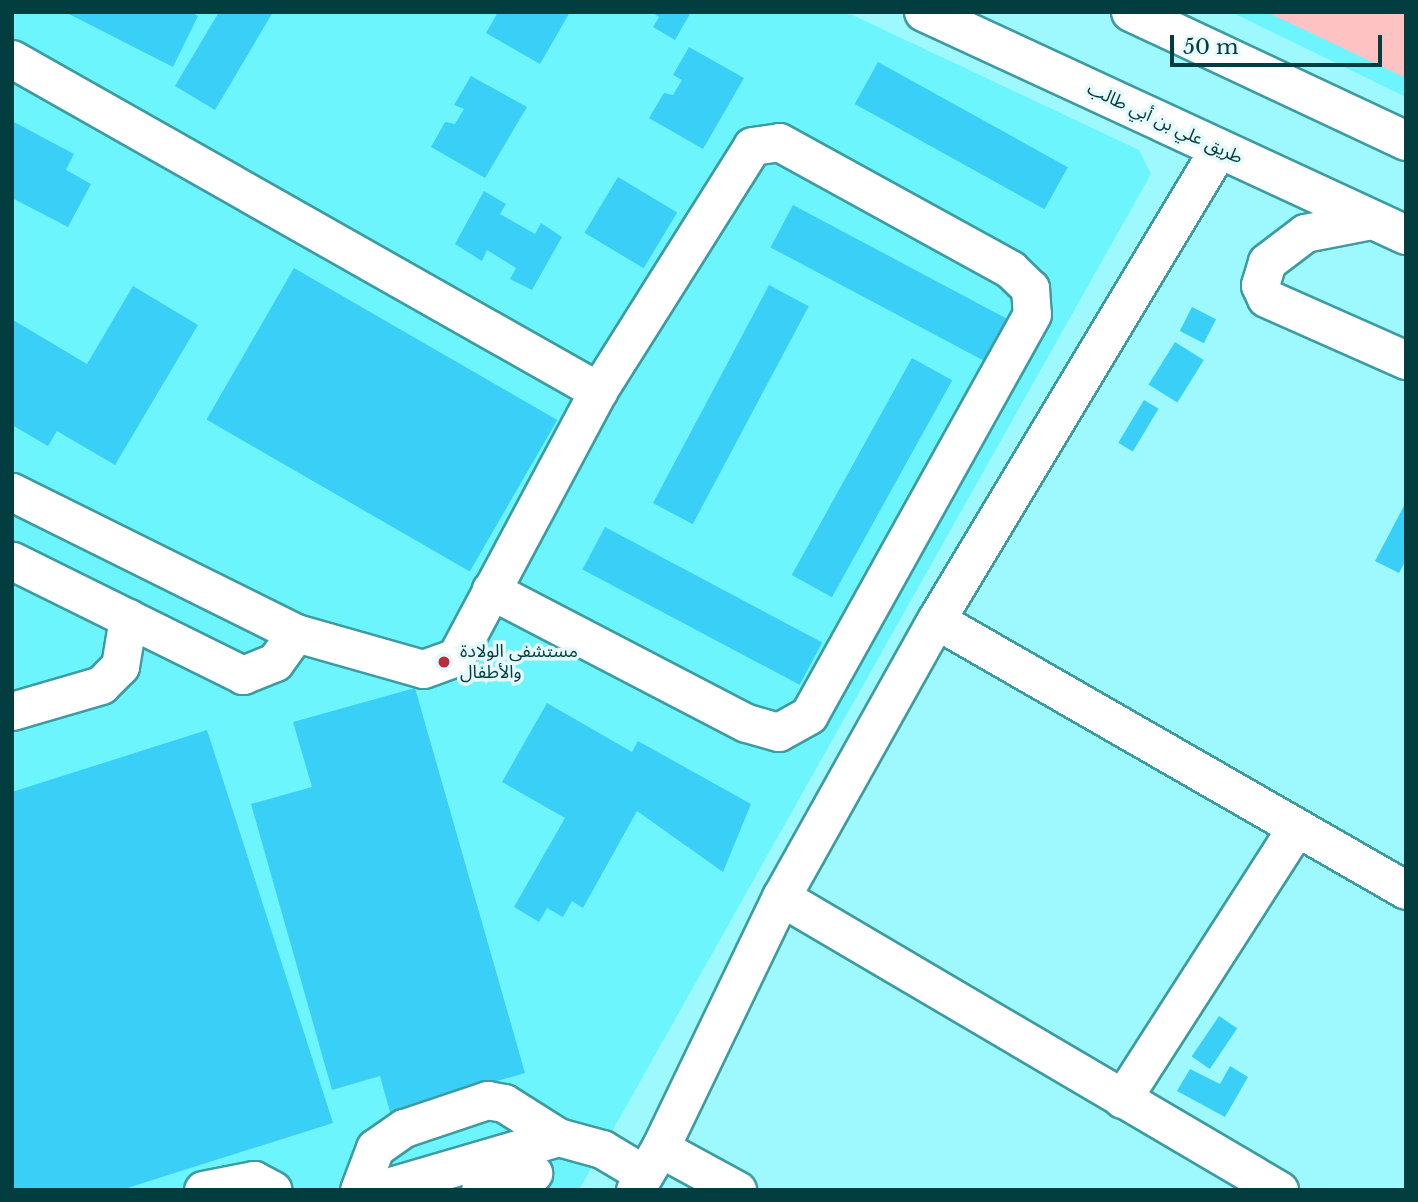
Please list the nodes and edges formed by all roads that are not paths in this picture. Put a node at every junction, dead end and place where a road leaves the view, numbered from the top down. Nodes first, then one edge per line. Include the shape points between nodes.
1 (924, 12) edge
2 (1131, 12) edge
3 (12, 59) edge
4 (1406, 141) edge
5 (1219, 148) junction
6 (1371, 220) junction
7 (1406, 235) edge
8 (1406, 360) edge
9 (598, 391) junction
10 (12, 492) edge
11 (12, 561) edge
12 (491, 590) junction
13 (128, 618) junction
14 (936, 620) junction
15 (296, 633) junction
16 (12, 711) edge
17 (1296, 828) junction
18 (1406, 890) edge
19 (780, 897) junction
20 (1122, 1098) junction
21 (558, 1137) junction
22 (646, 1171) edge
23 (533, 1173) dead end
24 (1238, 1180) edge
25 (203, 1190) edge
26 (273, 1190) edge
27 (359, 1190) edge
28 (377, 1190) edge
29 (480, 1190) edge
30 (737, 1190) edge
31 (1279, 1190) edge

1 - 5 main road, طريق علي بن أبي طالب
2 - 4 main road
3 - 9 street
5 - 6 main road, طريق علي بن أبي طالب
5 - 14 street
6 - 7 main road, طريق علي بن أبي طالب
6 - 8 street via 1305,233 1267,262 1260,285 1266,298
9 - 12 street
9 - 12 street via 752,146 779,142 1010,269 1030,288 1032,314 809,715 778,732 746,723
10 - 15 street
11 - 13 street
12 - 15 street via 456,657 436,668 423,669
13 - 15 street via 243,675 275,662
13 - 16 street via 120,666 101,685
14 - 17 street
14 - 19 street
17 - 18 street
17 - 20 street
19 - 20 street
19 - 22 street
20 - 24 street
21 - 22 street via 602,1149
21 - 27 street via 504,1103 487,1100 404,1128 375,1148
21 - 28 street
22 - 30 street
23 - 29 street
24 - 31 street
25 - 26 street via 254,1180

